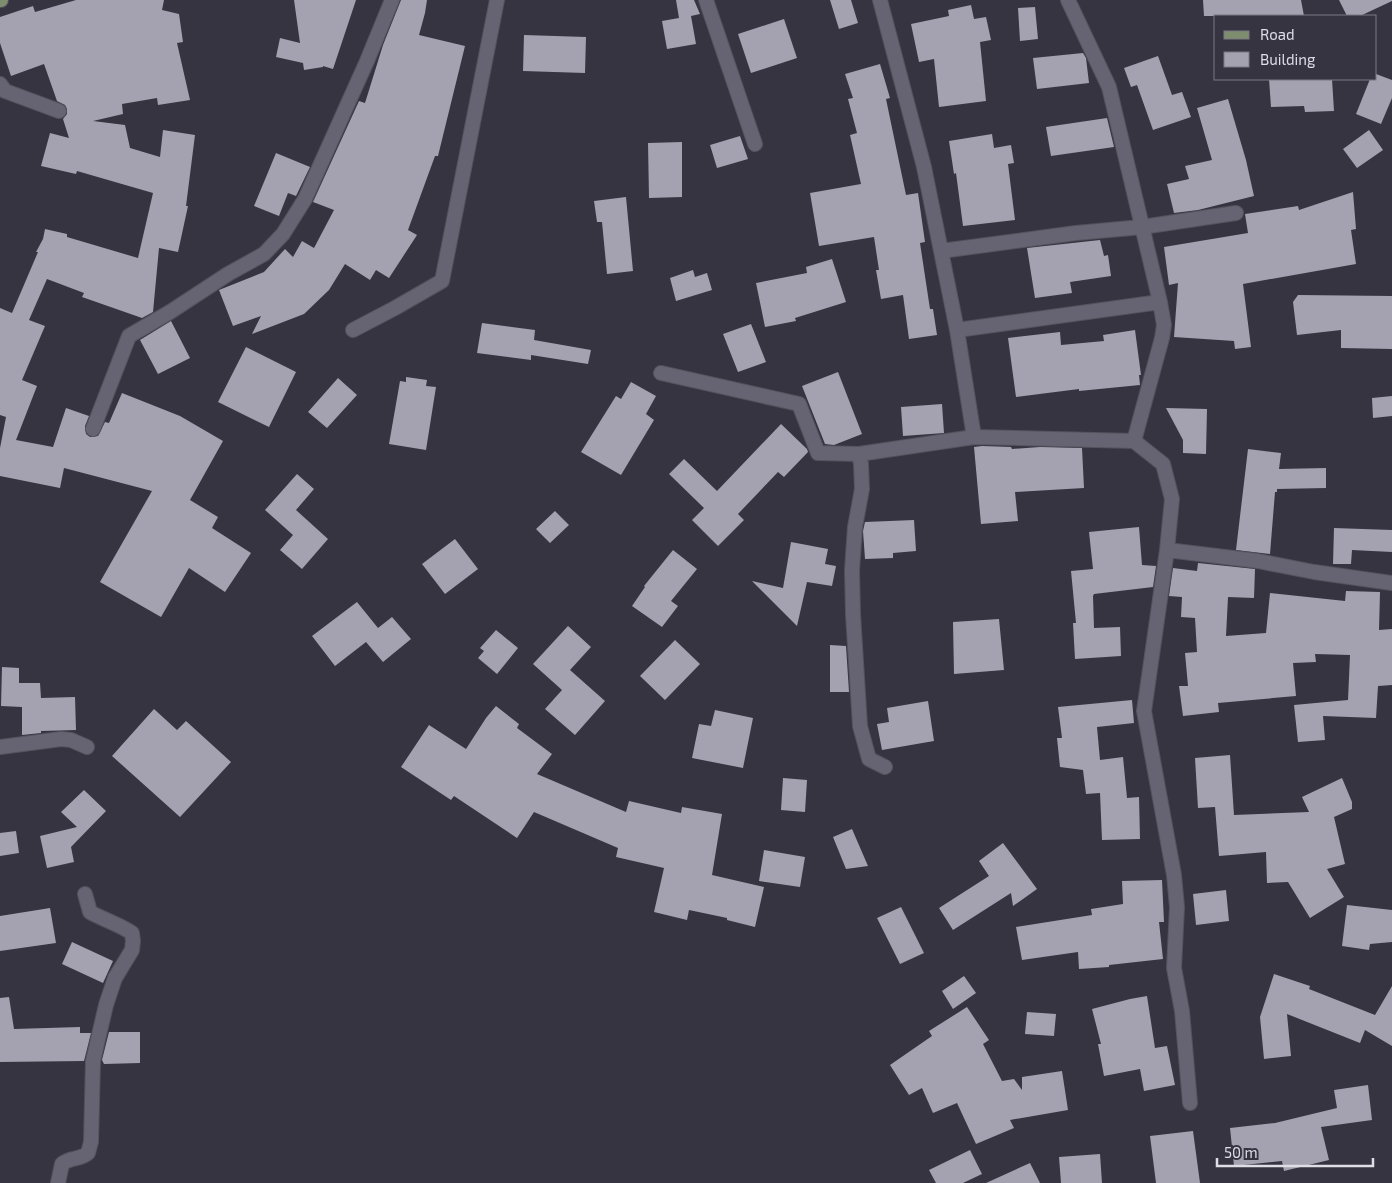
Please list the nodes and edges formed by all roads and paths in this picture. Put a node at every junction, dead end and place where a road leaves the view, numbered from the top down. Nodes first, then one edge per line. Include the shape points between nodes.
1 (392, 0) edge
2 (497, 0) edge
3 (706, 0) edge
4 (880, 0) edge
5 (1068, 0) edge
6 (0, 84) edge
7 (59, 111) dead end
8 (755, 144) dead end
9 (1236, 213) dead end
10 (1142, 227) junction
11 (941, 251) junction
12 (1160, 302) junction
13 (352, 330) dead end
14 (957, 330) junction
15 (661, 373) dead end
16 (93, 429) dead end
17 (974, 436) junction
18 (1134, 441) junction
19 (858, 454) junction
20 (1167, 550) junction
21 (1392, 583) edge
22 (0, 747) edge
23 (86, 747) dead end
24 (884, 767) dead end
25 (85, 894) dead end
26 (1190, 1103) dead end
27 (58, 1183) edge

1 - 16 street via 306,198 283,234 264,254 129,336
2 - 13 street via 442,281
3 - 8 street
4 - 11 street via 924,167
5 - 10 street via 1109,87
6 - 7 street via 4,91
9 - 10 street
10 - 11 street
10 - 12 street
11 - 14 street
12 - 14 street
12 - 18 street via 1164,325 1162,338
14 - 17 street
15 - 19 street via 799,404 818,453
17 - 18 street
17 - 19 street
18 - 20 street via 1163,464 1172,500
19 - 24 street via 862,489 852,570 860,726 869,758
20 - 21 street via 1258,560
20 - 26 street via 1144,711 1174,875 1177,907 1174,968 1182,1011
22 - 23 street via 61,739
25 - 27 street via 90,912 121,925 132,933 133,941 132,950 115,978 96,1046 88,1153 62,1164

